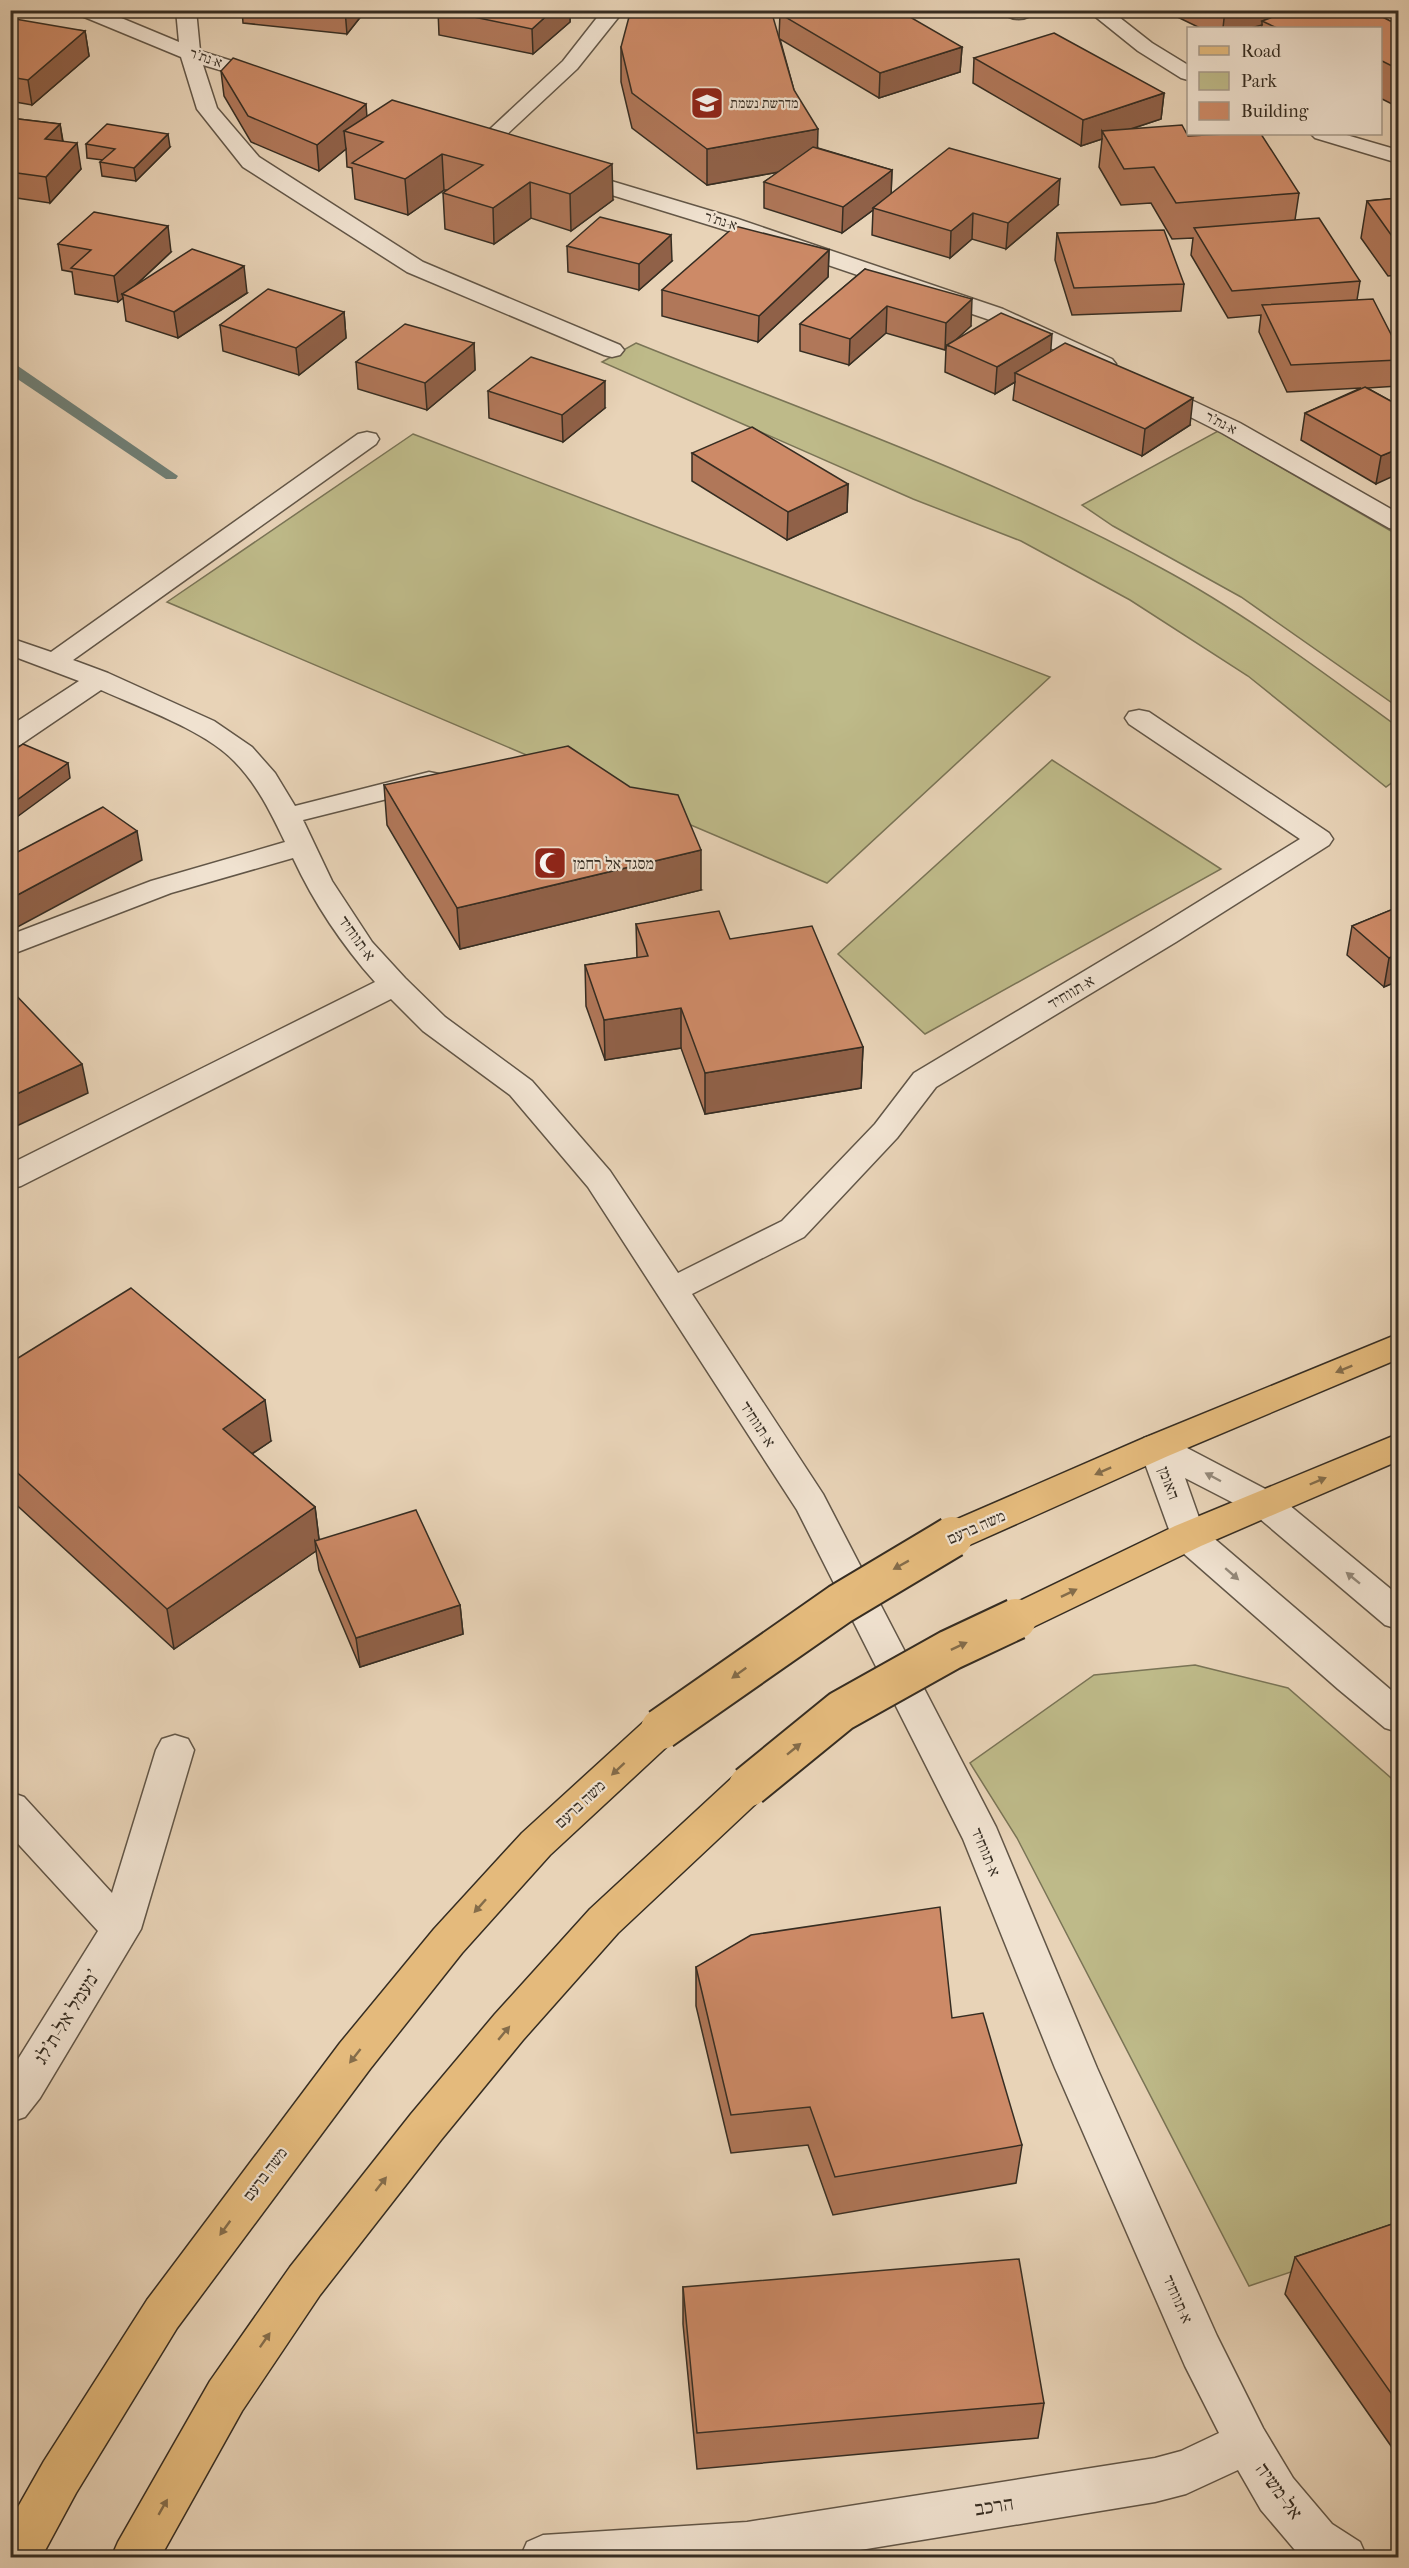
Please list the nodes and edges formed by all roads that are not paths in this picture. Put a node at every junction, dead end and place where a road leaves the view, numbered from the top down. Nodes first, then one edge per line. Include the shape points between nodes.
1 (84, 10) edge
2 (186, 10) edge
3 (1011, 10) edge
4 (1027, 10) edge
5 (1097, 10) edge
6 (612, 14) dead end
7 (190, 54) junction
8 (1187, 73) edge
9 (285, 84) edge
10 (1325, 135) edge
11 (460, 140) edge
12 (482, 147) junction
13 (504, 154) edge
14 (1398, 157) edge
15 (549, 168) edge
16 (612, 350) dead end
17 (367, 439) dead end
18 (1398, 523) edge
19 (10, 646) edge
20 (54, 662) junction
21 (99, 680) junction
22 (1139, 718) dead end
23 (10, 740) edge
24 (448, 774) edge
25 (287, 816) junction
26 (302, 846) junction
27 (10, 946) edge
28 (394, 985) junction
29 (10, 1178) edge
30 (670, 1290) junction
31 (1398, 1346) edge
32 (1156, 1447) junction
33 (1398, 1447) edge
34 (1265, 1504) junction
35 (1188, 1536) junction
36 (1398, 1615) edge
37 (1398, 1717) edge
38 (175, 1750) dead end
39 (10, 1808) edge
40 (121, 1929) junction
41 (10, 2104) edge
42 (1246, 2443) junction
43 (748, 2551) edge
44 (15, 2558) edge
45 (134, 2558) edge
46 (543, 2558) edge
47 (1344, 2558) edge

1 - 7 street, א-נת'ר
2 - 7 street
3 - 4 street via 1017,14
5 - 8 street
6 - 12 street via 570,65
7 - 9 street, א-נת'ר
7 - 16 street via 207,109 251,162 415,267
10 - 14 street
11 - 12 street
12 - 13 street
15 - 18 street, א-נת'ר via 730,224 995,314 1231,428
17 - 20 street
19 - 20 street, א-תווחיד
20 - 21 street, א-תווחיד
21 - 23 street
21 - 25 street, א-תווחיד via 204,727 242,753 265,779
22 - 30 street, א-תווחיד via 1318,839 925,1080 886,1131 793,1228
24 - 25 street
25 - 26 street, א-תווחיד
26 - 27 street via 161,887
26 - 28 street, א-תווחיד via 318,881 362,948
28 - 29 street
28 - 30 street, א-תווחיד via 434,1024 520,1088 599,1179
30 - 42 street, א-תווחיד via 811,1503 982,1838 1076,2068
31 -> 32 main road, משה ברעם
34 -> 32 street, האומן
32 - 35 street, האומן
32 -> 44 main road, משה ברעם, bridge via 952,1536 886,1573 779,1643 661,1729 536,1844 448,1941 354,2056 162,2314 60,2477
34 -> 33 main road
34 - 35 main road
36 -> 34 street, האומן
35 -> 37 street, האומן
45 -> 35 main road, bridge via 226,2396 305,2281 508,2027 604,1921 748,1786 841,1711 950,1650
38 - 40 street, מעמל אל-ת'לג'
39 - 40 street
40 - 41 street, מעמל אל-ת'לג'
42 - 43 street, הרכב via 1186,2472 1155,2480
42 - 47 street, אל-משיה via 1276,2494 1317,2540
43 - 46 street, הרכב

